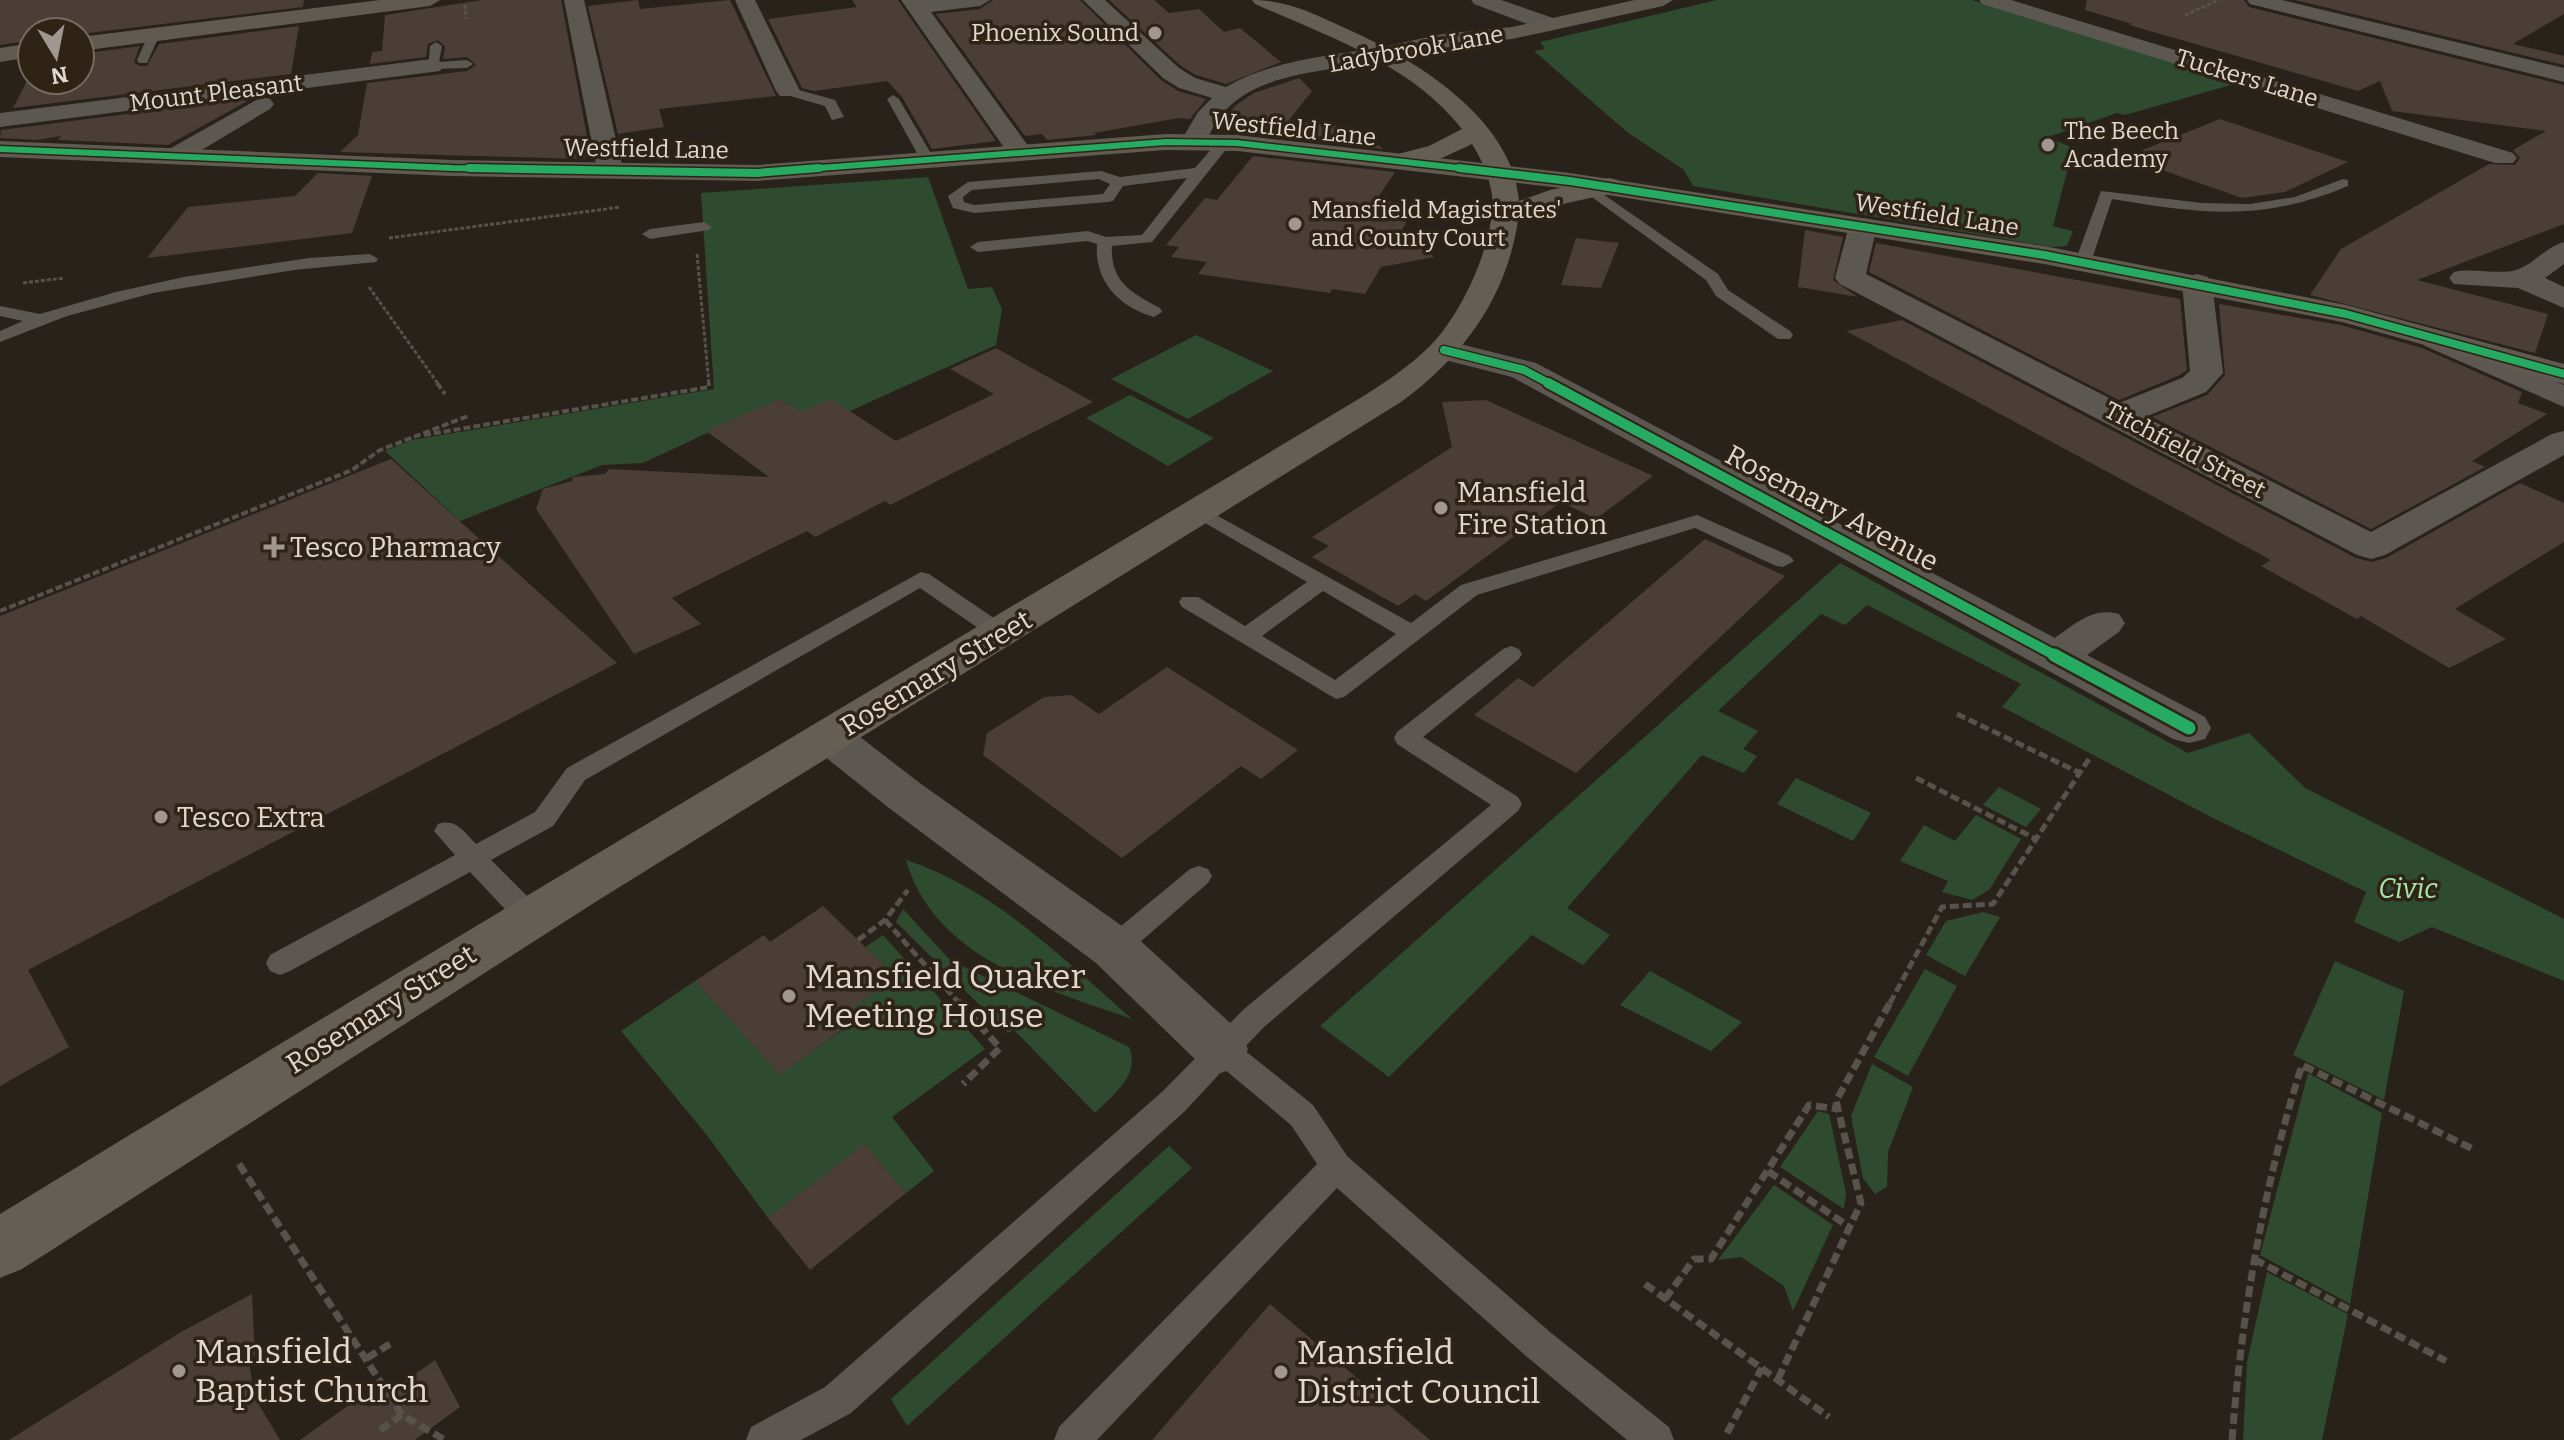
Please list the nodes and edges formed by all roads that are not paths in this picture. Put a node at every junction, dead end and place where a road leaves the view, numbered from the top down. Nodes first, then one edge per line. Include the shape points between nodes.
1 (430, 0) edge
2 (574, 0) edge
3 (745, 0) edge
4 (980, 0) edge
5 (1093, 0) edge
6 (1262, 0) edge
7 (1481, 0) edge
8 (1663, 0) edge
9 (1989, 0) edge
10 (2257, 0) edge
11 (914, 4) edge
12 (1551, 25) junction
13 (154, 34) junction
14 (96, 42) edge
15 (1381, 54) junction
16 (434, 56) joint
17 (467, 64) dead end
18 (140, 67) dead end
19 (2564, 75) edge
20 (788, 91) joint
21 (1230, 96) junction
22 (893, 99) dead end
23 (262, 104) dead end
24 (837, 117) dead end
25 (0, 120) edge
26 (1477, 131) junction
27 (1194, 141) junction
28 (1225, 142) junction
29 (0, 149) edge
30 (1021, 154) junction
31 (171, 158) junction
32 (2504, 158) dead end
33 (1399, 161) junction
34 (929, 162) junction
35 (610, 170) junction
36 (1199, 172) junction
37 (1500, 172) junction
38 (1118, 182) junction
39 (2343, 183) dead end
40 (1600, 188) junction
41 (1504, 216) junction
42 (1863, 226) junction
43 (704, 227) dead end
44 (2540, 229) dead end
45 (650, 234) dead end
46 (1105, 242) junction
47 (978, 247) dead end
48 (2564, 250) edge
49 (376, 253) road end
50 (2083, 262) junction
51 (2464, 278) dead end
52 (2524, 279) junction
53 (2197, 283) junction
54 (2564, 299) edge
55 (0, 311) edge
56 (1154, 312) dead end
57 (38, 319) junction
58 (1784, 335) dead end
59 (2430, 336) junction
60 (0, 337) edge
61 (1444, 350) junction
62 (2564, 374) edge
63 (2564, 397) edge
64 (2119, 415) junction
65 (2564, 441) edge
66 (1200, 512) junction
67 (1783, 561) dead end
68 (1323, 581) junction
69 (1190, 602) dead end
70 (2105, 623) dead end
71 (1412, 633) junction
72 (1002, 634) junction
73 (1246, 636) junction
74 (1511, 654) dead end
75 (2057, 656) junction
76 (2189, 728) dead end
77 (830, 737) junction
78 (447, 831) dead end
79 (473, 858) junction
80 (1199, 876) dead end
81 (529, 916) junction
82 (1114, 948) junction
83 (280, 963) dead end
84 (1221, 1049) junction
85 (1336, 1166) junction
86 (0, 1248) edge
87 (764, 1440) edge
88 (1072, 1440) edge
89 (1656, 1440) edge

1 - 13 street
2 - 35 street
3 - 20 street
4 - 11 street
5 - 21 street via 1171,73
6 - 15 highway, Rosemary Street
7 - 12 street
8 - 12 street, Ladybrook Lane
9 - 32 street, Tuckers Lane
10 - 19 street
11 - 30 street
12 - 15 street, Ladybrook Lane
13 - 14 street
13 - 18 lane
15 - 21 street, Ladybrook Lane via 1283,72
15 - 26 highway, Rosemary Street via 1453,102
16 - 17 lane
16 - 25 street, Mount Pleasant
20 - 24 lane via 830,103
21 - 27 street, Ladybrook Lane via 1199,126
22 - 34 lane
23 - 31 street
26 - 33 highway via 1438,151
26 - 37 highway, Rosemary Street
27 - 28 street, Westfield Lane
27 - 30 street, Westfield Lane
28 - 33 street, Westfield Lane
28 - 36 lane
29 - 31 street, Westfield Lane
30 - 34 street, Westfield Lane
31 - 35 street, Westfield Lane
33 - 37 street, Westfield Lane
34 - 35 street, Westfield Lane via 757,173
36 - 38 lane
36 - 46 lane via 1147,239
37 - 40 street, Westfield Lane
37 - 41 highway, Rosemary Street
38 - 38 lane via 1108,198 974,209 955,201 968,186 1101,175
39 - 50 lane via 2300,200 2235,208 2106,194
40 - 41 highway
40 - 42 street, Westfield Lane
40 - 58 lane via 1712,277 1722,293
41 - 61 highway, Rosemary Street via 1495,262
42 - 50 street, Westfield Lane
42 - 64 street, Titchfield Street via 1850,278
43 - 45 lane
44 - 48 street
46 - 47 lane via 1088,236
46 - 56 lane via 1102,259 1113,289
48 - 52 street
49 - 57 lane via 138,289
50 - 53 street, Westfield Lane
51 - 52 street
52 - 54 street
53 - 59 street, Westfield Lane
53 - 64 street via 2207,373 2194,385
55 - 57 lane
57 - 60 lane
59 - 62 street, Westfield Lane
59 - 63 street
61 - 66 highway, Rosemary Street via 1405,382
61 - 75 street, Rosemary Avenue via 1524,370
64 - 65 street, Titchfield Street via 2371,547
66 - 68 lane
66 - 72 highway, Rosemary Street
67 - 71 lane via 1697,521 1469,590
68 - 71 lane
68 - 73 lane
69 - 73 lane
70 - 75 street
71 - 73 lane via 1336,691
72 - 77 highway, Rosemary Street
72 - 79 lane via 921,579 576,774 544,819
74 - 84 lane via 1406,738 1509,804
75 - 76 street, Rosemary Avenue
77 - 81 highway, Rosemary Street
77 - 82 street
78 - 79 lane
79 - 81 lane
79 - 83 lane
80 - 82 lane
81 - 86 highway, Rosemary Street
82 - 84 street
84 - 85 lane via 1302,1115
84 - 87 lane via 1174,1101 838,1400
85 - 88 lane
85 - 89 lane

